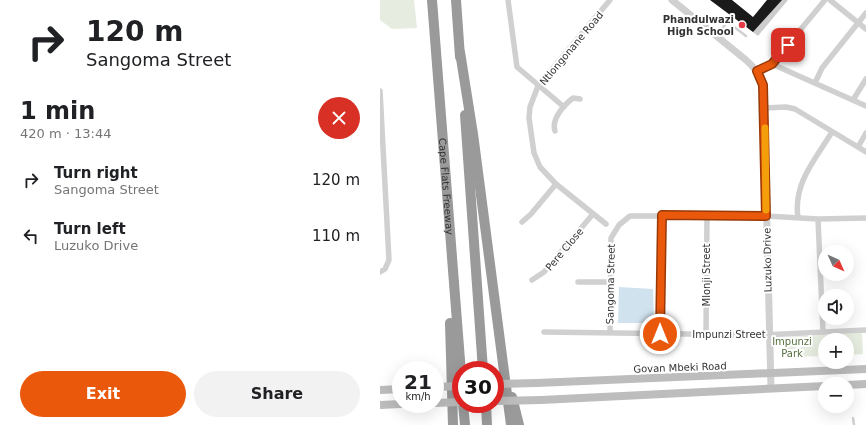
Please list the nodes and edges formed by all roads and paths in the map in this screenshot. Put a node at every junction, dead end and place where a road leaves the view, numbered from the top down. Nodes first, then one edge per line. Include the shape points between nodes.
1 (432, 0) edge
2 (456, 0) edge
3 (508, 0) edge
4 (610, 0) edge
5 (672, 0) edge
6 (825, 0) edge
7 (830, 0) edge
8 (866, 13) edge
9 (858, 23) junction
10 (866, 29) edge
11 (715, 35) junction
12 (746, 36) dead end
13 (460, 52) junction
14 (772, 64) junction
15 (757, 71) junction
16 (866, 79) edge
17 (815, 83) junction
18 (538, 86) junction
19 (380, 91) edge
20 (580, 99) dead end
21 (853, 100) junction
22 (866, 106) edge
23 (564, 107) junction
24 (764, 108) junction
25 (381, 123) edge
26 (555, 130) dead end
27 (832, 132) junction
28 (866, 133) edge
29 (858, 147) junction
30 (866, 152) edge
31 (556, 184) junction
32 (447, 192) junction
33 (383, 199) edge
34 (593, 214) junction
35 (662, 215) junction
36 (707, 215) junction
37 (766, 216) junction
38 (798, 218) junction
39 (866, 218) edge
40 (818, 219) junction
41 (522, 222) dead end
42 (606, 224) dead end
43 (380, 272) edge
44 (532, 280) dead end
45 (578, 282) dead end
46 (610, 282) junction
47 (866, 330) edge
48 (544, 332) dead end
49 (823, 332) junction
50 (610, 333) junction
51 (660, 334) junction
52 (706, 334) junction
53 (769, 334) junction
54 (460, 361) edge
55 (482, 361) edge
56 (502, 361) edge
57 (504, 369) edge
58 (866, 369) edge
59 (504, 372) edge
60 (770, 373) junction
61 (504, 384) edge
62 (866, 384) edge
63 (854, 385) edge
64 (818, 386) edge
65 (770, 388) junction
66 (392, 389) edge
67 (380, 390) edge
68 (504, 401) edge
69 (392, 404) edge
70 (380, 405) edge
71 (464, 413) edge
72 (486, 413) edge
73 (853, 418) dead end
74 (453, 425) edge
75 (465, 425) edge
76 (487, 425) edge
77 (511, 425) edge
78 (520, 425) edge
79 (854, 425) edge

1 - 32 highway, Cape Flats Freeway
2 - 13 highway
3 - 18 street via 517,67
4 - 18 street, Ntlongonane Road
5 - 11 street
6 - 14 street
7 - 9 street
8 - 9 street
9 - 10 street
9 - 17 street via 822,68
11 - 12 lane via 729,23
11 - 15 street
13 - 55 highway
13 - 56 highway via 472,120
14 - 15 street
14 - 17 street
15 - 24 street, Luzuko Drive via 762,80
16 - 21 street
17 - 21 street
18 - 23 street
18 - 31 street, Ntlongonane Road via 530,107 529,118 534,153 540,167
19 - 25 street
20 - 23 street via 573,98
21 - 22 street
23 - 26 street via 554,120
24 - 27 street via 791,108
24 - 37 street, Luzuko Drive
25 - 33 street
27 - 29 street
27 - 38 street via 800,184 797,197
28 - 29 street
29 - 30 street
31 - 34 street, Ntlongonane Road
31 - 41 street
32 - 54 highway, Cape Flats Freeway
32 - 74 highway via 446,259 453,368
33 - 43 street via 389,260
34 - 42 street, Ntlongonane Road
34 - 44 street, Pere Close via 544,272
35 - 36 street, Sangoma Street
35 - 46 street, Sangoma Street via 630,216 613,232
35 - 51 street
36 - 37 street, Sangoma Street
36 - 52 street, Mlonji Street
37 - 38 street, Sangoma Street
37 - 53 street, Luzuko Drive
38 - 40 street, Sangoma Street
39 - 40 street, Sangoma Street
40 - 49 street
45 - 46 street
46 - 50 street, Sangoma Street
47 - 49 street, Impunzi Street
48 - 50 street, Impunzi Street
49 - 53 street, Impunzi Street
50 - 51 street, Impunzi Street
51 - 52 street, Impunzi Street
52 - 53 street, Impunzi Street
53 - 60 street, Luzuko Drive
57 - 78 highway
58 - 60 main road, Govan Mbeki Road
59 - 77 highway
60 - 61 main road, Govan Mbeki Road, bridge
60 - 65 street, Luzuko Drive
62 - 63 main road
64 - 65 main road
65 - 68 main road, bridge
66 - 67 main road
69 - 70 main road
71 - 75 highway
72 - 76 highway
73 - 79 lane

